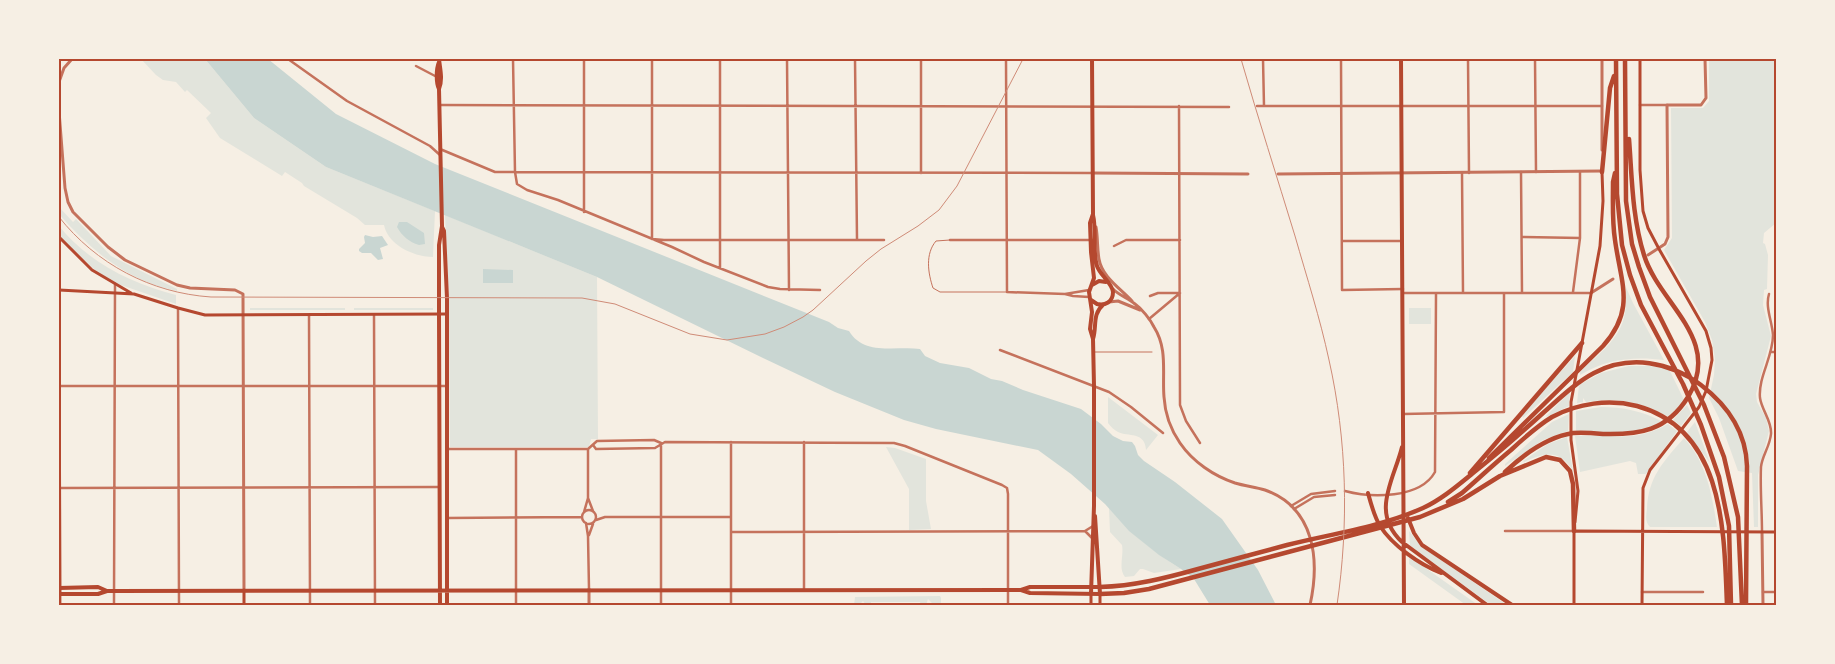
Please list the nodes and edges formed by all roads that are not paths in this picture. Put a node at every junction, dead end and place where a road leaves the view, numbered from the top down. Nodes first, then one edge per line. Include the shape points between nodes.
1 (72, 59) edge
2 (288, 59) edge
3 (514, 59) edge
4 (584, 59) edge
5 (652, 59) edge
6 (720, 59) edge
7 (788, 59) edge
8 (855, 59) edge
9 (921, 59) edge
10 (1006, 59) edge
11 (1092, 59) edge
12 (1263, 59) edge
13 (1341, 59) edge
14 (1401, 59) edge
15 (1468, 59) edge
16 (1535, 59) edge
17 (1602, 59) edge
18 (1616, 59) edge
19 (1626, 59) edge
20 (1640, 59) edge
21 (1705, 59) edge
22 (439, 61) edge
23 (416, 66) dead end
24 (1616, 70) junction
25 (437, 78) junction
26 (59, 82) edge
27 (439, 89) junction
28 (440, 105) junction
29 (514, 105) junction
30 (584, 105) junction
31 (652, 105) junction
32 (921, 105) junction
33 (1640, 105) junction
34 (1667, 105) junction
35 (720, 106) junction
36 (788, 106) junction
37 (856, 106) junction
38 (1006, 106) junction
39 (1092, 106) junction
40 (1179, 106) junction
41 (1258, 106) dead end
42 (1264, 106) junction
43 (1401, 106) junction
44 (1468, 106) junction
45 (1536, 106) junction
46 (1602, 106) junction
47 (1229, 107) dead end
48 (1341, 107) junction
49 (59, 111) edge
50 (1626, 115) junction
51 (440, 140) junction
52 (430, 146) junction
53 (440, 149) junction
54 (440, 157) junction
55 (1616, 162) junction
56 (515, 172) junction
57 (584, 172) junction
58 (652, 172) junction
59 (720, 172) junction
60 (788, 172) junction
61 (1092, 172) junction
62 (1522, 172) junction
63 (1536, 172) junction
64 (1580, 172) junction
65 (1602, 172) junction
66 (856, 173) junction
67 (921, 173) junction
68 (1007, 173) junction
69 (1180, 173) junction
70 (1402, 173) junction
71 (1462, 173) junction
72 (1469, 173) junction
73 (1248, 174) dead end
74 (1278, 174) dead end
75 (1342, 174) junction
76 (584, 212) junction
77 (1093, 214) junction
78 (1095, 223) junction
79 (442, 227) junction
80 (59, 237) edge
81 (1522, 237) junction
82 (1580, 238) junction
83 (652, 239) junction
84 (857, 239) junction
85 (721, 240) junction
86 (789, 240) junction
87 (884, 240) dead end
88 (950, 240) joint
89 (1007, 240) junction
90 (1093, 240) junction
91 (1180, 240) junction
92 (1402, 240) junction
93 (1342, 241) junction
94 (1114, 246) dead end
95 (1659, 248) junction
96 (1648, 255) dead end
97 (720, 268) junction
98 (1613, 279) dead end
99 (1108, 283) junction
100 (114, 284) junction
101 (1091, 287) junction
102 (1112, 288) junction
103 (59, 290) edge
104 (789, 290) junction
105 (820, 290) dead end
106 (1402, 291) junction
107 (114, 292) junction
108 (1007, 292) junction
109 (1180, 292) junction
110 (1504, 293) junction
111 (1522, 293) junction
112 (1572, 293) junction
113 (1591, 293) junction
114 (134, 294) junction
115 (1065, 294) junction
116 (1436, 294) junction
117 (1463, 294) junction
118 (1769, 294) dead end
119 (1150, 296) dead end
120 (1090, 298) junction
121 (1108, 302) junction
122 (1134, 303) junction
123 (1103, 305) junction
124 (178, 308) junction
125 (1141, 310) junction
126 (439, 314) junction
127 (446, 314) junction
128 (244, 315) junction
129 (309, 315) junction
130 (374, 315) junction
131 (1149, 319) junction
132 (1093, 339) junction
133 (59, 342) edge
134 (1582, 343) junction
135 (59, 350) edge
136 (1000, 350) dead end
137 (1093, 352) junction
138 (1152, 352) dead end
139 (1771, 352) junction
140 (1776, 352) edge
141 (59, 386) edge
142 (114, 386) junction
143 (178, 386) junction
144 (244, 386) junction
145 (310, 386) junction
146 (374, 386) junction
147 (439, 386) junction
148 (447, 386) junction
149 (1094, 386) junction
150 (1436, 412) junction
151 (1403, 414) junction
152 (1163, 433) dead end
153 (1403, 440) junction
154 (731, 442) junction
155 (804, 442) junction
156 (661, 443) junction
157 (1200, 443) dead end
158 (592, 445) junction
159 (447, 449) junction
160 (588, 449) junction
161 (516, 450) junction
162 (1475, 472) junction
163 (1500, 476) junction
164 (1461, 483) junction
165 (309, 486) junction
166 (375, 487) junction
167 (439, 487) junction
168 (59, 488) edge
169 (114, 488) junction
170 (179, 488) junction
171 (244, 488) junction
172 (1335, 493) dead end
173 (1345, 493) dead end
174 (1368, 493) junction
175 (588, 498) junction
176 (1403, 502) junction
177 (1094, 505) junction
178 (1292, 508) junction
179 (1439, 509) junction
180 (593, 511) junction
181 (584, 512) junction
182 (596, 514) junction
183 (582, 517) junction
184 (605, 517) junction
185 (661, 517) junction
186 (731, 517) junction
187 (447, 518) junction
188 (516, 518) junction
189 (595, 521) junction
190 (586, 524) junction
191 (1093, 526) junction
192 (1085, 531) junction
193 (1505, 531) dead end
194 (1574, 531) junction
195 (1642, 531) junction
196 (731, 532) junction
197 (1008, 532) junction
198 (1762, 532) junction
199 (1776, 532) edge
200 (804, 533) junction
201 (588, 536) junction
202 (1093, 539) junction
203 (1448, 576) junction
204 (1091, 587) junction
205 (1100, 587) junction
206 (59, 588) edge
207 (588, 589) junction
208 (179, 590) junction
209 (244, 590) junction
210 (310, 590) junction
211 (374, 590) junction
212 (440, 590) junction
213 (447, 590) junction
214 (516, 590) junction
215 (661, 590) junction
216 (731, 590) junction
217 (804, 590) junction
218 (1008, 590) junction
219 (1022, 590) junction
220 (106, 591) junction
221 (114, 591) junction
222 (1642, 592) junction
223 (1703, 592) dead end
224 (1763, 592) junction
225 (1776, 592) edge
226 (59, 594) edge
227 (1091, 594) junction
228 (1100, 594) junction
229 (60, 605) edge
230 (114, 605) edge
231 (179, 605) edge
232 (244, 605) edge
233 (310, 605) edge
234 (375, 605) edge
235 (440, 605) edge
236 (447, 605) edge
237 (516, 605) edge
238 (588, 605) edge
239 (661, 605) edge
240 (731, 605) edge
241 (1008, 605) edge
242 (1092, 605) edge
243 (1100, 605) edge
244 (1310, 605) edge
245 (1404, 605) edge
246 (1487, 605) edge
247 (1512, 605) edge
248 (1574, 605) edge
249 (1642, 605) edge
250 (1727, 605) edge
251 (1731, 605) edge
252 (1742, 605) edge
253 (1746, 605) edge
254 (1763, 605) edge

1 - 26 street
2 - 52 street via 347,101
3 - 29 street
4 - 30 street
5 - 31 street
6 - 35 street
7 - 36 street
8 - 37 street
9 - 32 street
10 - 38 street
11 - 39 main road
12 - 42 street
13 - 48 street
14 - 43 main road
15 - 44 street
16 - 45 street
17 - 46 street
18 - 24 highway
19 - 50 highway
20 - 33 main road
21 - 34 street via 1706,98 1703,102
22 - 25 main road
22 - 27 main road
23 - 25 street
24 - 55 highway
24 - 65 highway via 1610,88
25 - 27 main road
27 - 28 main road
28 - 29 street
28 - 51 main road
29 - 30 street
29 - 56 street
30 - 31 street
30 - 57 street
31 - 35 street
31 - 58 street
32 - 37 street
32 - 38 street
32 - 67 street
33 - 34 street
33 - 95 main road via 1643,211
34 - 95 street via 1668,237
35 - 36 street
35 - 59 street
36 - 37 street
36 - 60 street
37 - 66 street
38 - 39 street
38 - 68 street
39 - 40 street
39 - 61 main road
40 - 47 street
40 - 69 street
41 - 42 street
42 - 48 street
43 - 44 street
43 - 48 street
43 - 70 main road
44 - 45 street
44 - 72 street
45 - 46 street
45 - 63 street
46 - 65 street
48 - 75 street
49 - 128 street via 70,208 115,253 171,283 190,288 240,291
50 - 163 highway via 1635,215 1642,248 1654,278 1691,331 1697,354 1696,380 1684,403 1656,427 1630,434 1584,432 1562,436 1539,446
50 - 252 highway via 1626,201 1632,244 1650,297 1691,376 1719,442 1733,490 1739,528
51 - 52 street
51 - 53 main road
52 - 54 street
53 - 54 main road
53 - 56 street via 495,172
54 - 79 main road
55 - 162 highway via 1614,224 1624,290 1620,319 1613,334 1595,354
55 - 251 highway via 1620,230 1630,275 1683,384 1709,447 1723,492 1730,541
56 - 57 street
56 - 76 street via 516,182 522,187
57 - 58 street
57 - 76 street
58 - 59 street
58 - 83 street
59 - 60 street
59 - 85 street
60 - 66 street
60 - 86 street
61 - 68 street
61 - 69 street
61 - 77 main road
62 - 63 street
62 - 72 street
62 - 81 street
63 - 64 street
64 - 65 street
64 - 82 street
65 - 113 main road via 1601,238
66 - 67 street
66 - 84 street
67 - 68 street
68 - 89 street
69 - 73 street
69 - 91 street
70 - 71 street
70 - 75 street
70 - 92 main road
71 - 72 street
71 - 117 street
74 - 75 street
75 - 93 street
76 - 83 street
77 - 78 main road
77 - 90 main road via 1090,223
78 - 90 main road
78 - 122 street via 1101,268
79 - 126 main road
79 - 127 main road
80 - 100 main road via 92,270
81 - 82 street
81 - 111 street
82 - 112 street
83 - 85 street
83 - 97 street
84 - 86 street
84 - 87 street
85 - 86 street
85 - 97 street
86 - 104 street
88 - 89 street
88 - 108 lane via 936,241 931,250 928,270 933,288 940,292
89 - 90 street
89 - 108 street
90 - 99 main road via 1097,265
90 - 101 main road
91 - 94 street via 1126,240
91 - 109 street
92 - 93 street
92 - 106 main road
93 - 106 street via 1342,290
95 - 96 street
95 - 195 main road via 1706,331 1712,360 1706,391 1698,407 1650,470 1643,488
97 - 104 street via 768,287
98 - 113 street
99 - 101 main road via 1099,281
99 - 102 main road
100 - 107 street
100 - 114 main road
101 - 115 street
101 - 120 main road
102 - 121 main road via 1113,296
102 - 122 street
103 - 107 main road
104 - 105 street
106 - 116 street
106 - 151 main road
107 - 114 main road
107 - 142 street
108 - 115 street
109 - 119 street
109 - 131 street
109 - 157 street via 1180,404
110 - 111 street
110 - 117 street
110 - 150 street via 1504,412
111 - 112 street
112 - 113 street
113 - 134 main road
114 - 124 main road
115 - 120 street
116 - 117 street
116 - 150 street
118 - 139 street via 1773,335
120 - 123 main road
120 - 132 main road
121 - 123 main road
121 - 125 street via 1121,302
122 - 125 street
123 - 132 main road via 1096,315
124 - 128 main road via 205,315
124 - 143 street
125 - 131 street
126 - 127 main road
126 - 130 main road
126 - 147 main road
127 - 148 main road
128 - 129 main road
128 - 144 street
129 - 130 main road
129 - 145 street
130 - 146 street
131 - 178 street via 1162,346 1166,408 1180,443 1196,461 1212,472 1267,491
132 - 137 main road
133 - 135 main road
134 - 164 highway
134 - 194 main road via 1571,417 1578,491
135 - 141 main road
136 - 149 street
137 - 138 lane
137 - 149 main road
139 - 140 street
139 - 198 street via 1760,391 1760,401 1772,432 1761,465
141 - 142 street
141 - 168 main road
142 - 143 street
142 - 169 street
143 - 144 street
143 - 170 street
144 - 145 street
144 - 171 street
145 - 146 street
145 - 165 street
146 - 147 street
146 - 166 street
147 - 148 street
147 - 167 main road
148 - 159 main road
149 - 152 street via 1117,396
149 - 177 main road
150 - 151 street
150 - 174 street via 1436,466 1433,476 1416,489 1402,493
151 - 153 main road
153 - 176 main road
153 - 203 main road via 1386,499 1387,518 1394,534 1402,542
154 - 155 street
154 - 156 street
154 - 186 street
155 - 197 street via 894,443 981,476 1006,488
155 - 200 street
156 - 158 street via 654,440 597,441
156 - 158 street via 655,448 596,449
156 - 185 street
158 - 160 street
159 - 161 street
159 - 187 main road
160 - 161 street
160 - 175 street
161 - 188 street
162 - 164 highway
162 - 253 highway via 1562,396 1595,372 1642,362 1659,364 1679,372 1714,395 1736,424 1744,443 1747,459
163 - 179 highway via 1463,499
163 - 194 highway via 1546,457 1564,462 1572,477
164 - 205 highway via 1418,510 1373,524 1168,577
165 - 166 street
165 - 171 street
165 - 210 street
166 - 167 street
166 - 211 street
167 - 212 main road
168 - 169 street
168 - 206 main road
169 - 170 street
169 - 221 street
170 - 171 street
170 - 208 street
171 - 209 street
172 - 178 street via 1314,497
173 - 174 street
174 - 203 main road via 1380,527 1392,541 1433,570
175 - 180 street
175 - 181 street
176 - 245 main road
176 - 247 main road via 1414,533 1422,544
177 - 191 main road
177 - 205 main road
178 - 244 street via 1306,527 1314,548
179 - 228 highway via 1420,517 1139,591
179 - 250 highway via 1558,414 1600,402 1630,404 1652,411 1674,425 1696,448 1707,466 1714,485 1724,539
180 - 181 street
180 - 182 street
181 - 183 street
182 - 184 street
182 - 189 street
183 - 188 street
183 - 190 street
184 - 185 street
184 - 189 street
185 - 186 street
185 - 215 street
186 - 196 street
187 - 188 street
187 - 213 main road
188 - 214 street
189 - 190 street
189 - 201 street
190 - 201 street
191 - 192 street
191 - 202 main road
192 - 197 street
192 - 202 street
193 - 194 street
194 - 195 main road
194 - 248 main road
195 - 198 main road
195 - 222 main road
196 - 200 street
196 - 216 street
197 - 200 street
197 - 218 street
198 - 199 main road
198 - 224 street
200 - 217 street
201 - 207 street
202 - 204 main road
203 - 246 main road
204 - 205 main road
204 - 219 main road via 1030,587
204 - 227 main road
205 - 228 main road
206 - 220 main road via 98,587
206 - 226 main road
207 - 214 main road
207 - 215 main road
207 - 238 street
208 - 209 main road
208 - 221 main road
208 - 231 street
209 - 210 main road
209 - 232 main road
210 - 211 main road
210 - 233 street
211 - 212 main road
211 - 234 street
212 - 213 main road
212 - 235 main road
213 - 214 main road
213 - 236 main road
214 - 237 street
215 - 216 main road
215 - 239 street
216 - 217 main road
216 - 240 street
217 - 218 main road
218 - 219 main road
218 - 241 street
219 - 227 main road via 1030,593
220 - 221 main road
220 - 226 main road
221 - 230 street
222 - 223 street
222 - 249 main road
224 - 225 street
224 - 254 street
226 - 229 street
227 - 228 main road
227 - 242 main road
228 - 243 main road

